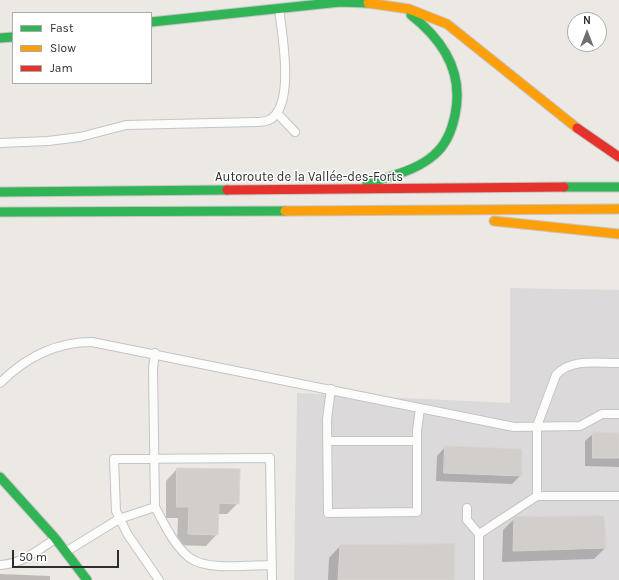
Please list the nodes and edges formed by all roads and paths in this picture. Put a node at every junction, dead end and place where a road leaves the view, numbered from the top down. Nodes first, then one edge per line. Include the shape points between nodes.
1 (279, 8) junction
2 (398, 8) junction
3 (152, 22) edge
4 (12, 37) edge
5 (0, 38) edge
6 (277, 114) junction
7 (295, 132) dead end
8 (0, 143) edge
9 (619, 157) edge
10 (619, 187) edge
11 (353, 190) junction
12 (0, 192) edge
13 (619, 209) edge
14 (382, 210) junction
15 (0, 212) edge
16 (619, 234) edge
17 (155, 353) junction
18 (619, 363) edge
19 (0, 382) edge
20 (330, 389) junction
21 (420, 408) junction
22 (619, 414) edge
23 (537, 426) junction
24 (328, 441) junction
25 (417, 441) junction
26 (154, 459) junction
27 (0, 477) edge
28 (537, 496) junction
29 (619, 496) edge
30 (155, 507) junction
31 (467, 508) dead end
32 (119, 519) junction
33 (479, 534) junction
34 (55, 538) junction
35 (66, 552) junction
36 (0, 564) edge
37 (272, 565) junction
38 (88, 580) edge
39 (159, 580) edge
40 (272, 580) edge
41 (479, 580) edge

1 - 2 main road via 355,2
1 - 3 main road
1 - 6 lane via 284,94
2 - 9 main road via 426,14 447,24 580,131
2 - 11 main road via 430,30 451,57 457,79 456,115 447,138 425,162
4 - 5 main road
6 - 7 lane
6 - 8 lane via 265,122 126,125 80,137
10 - 11 main road, Autoroute de la Vallée-des-Forts
11 - 12 main road, Autoroute de la Vallée-des-Forts
13 - 14 main road
14 - 15 main road
14 - 16 main road
17 - 19 lane via 102,343 82,342 64,345 45,350 28,359
17 - 20 lane
17 - 26 lane
18 - 23 lane via 581,363 561,368
20 - 21 lane
20 - 24 lane
21 - 23 lane via 514,427
21 - 25 lane
22 - 23 lane via 602,414 580,426
23 - 28 lane
24 - 25 lane
24 - 25 lane via 328,513 418,512
26 - 30 lane
26 - 32 lane via 114,459 114,502
26 - 37 lane via 270,458
27 - 34 main road
28 - 29 lane
28 - 33 lane
30 - 32 lane
30 - 37 lane via 172,537 190,558 209,565
31 - 33 lane via 467,520
32 - 35 lane
32 - 39 lane
33 - 41 lane
34 - 35 main road
34 - 36 lane via 24,559 15,563
35 - 38 main road
37 - 40 lane

